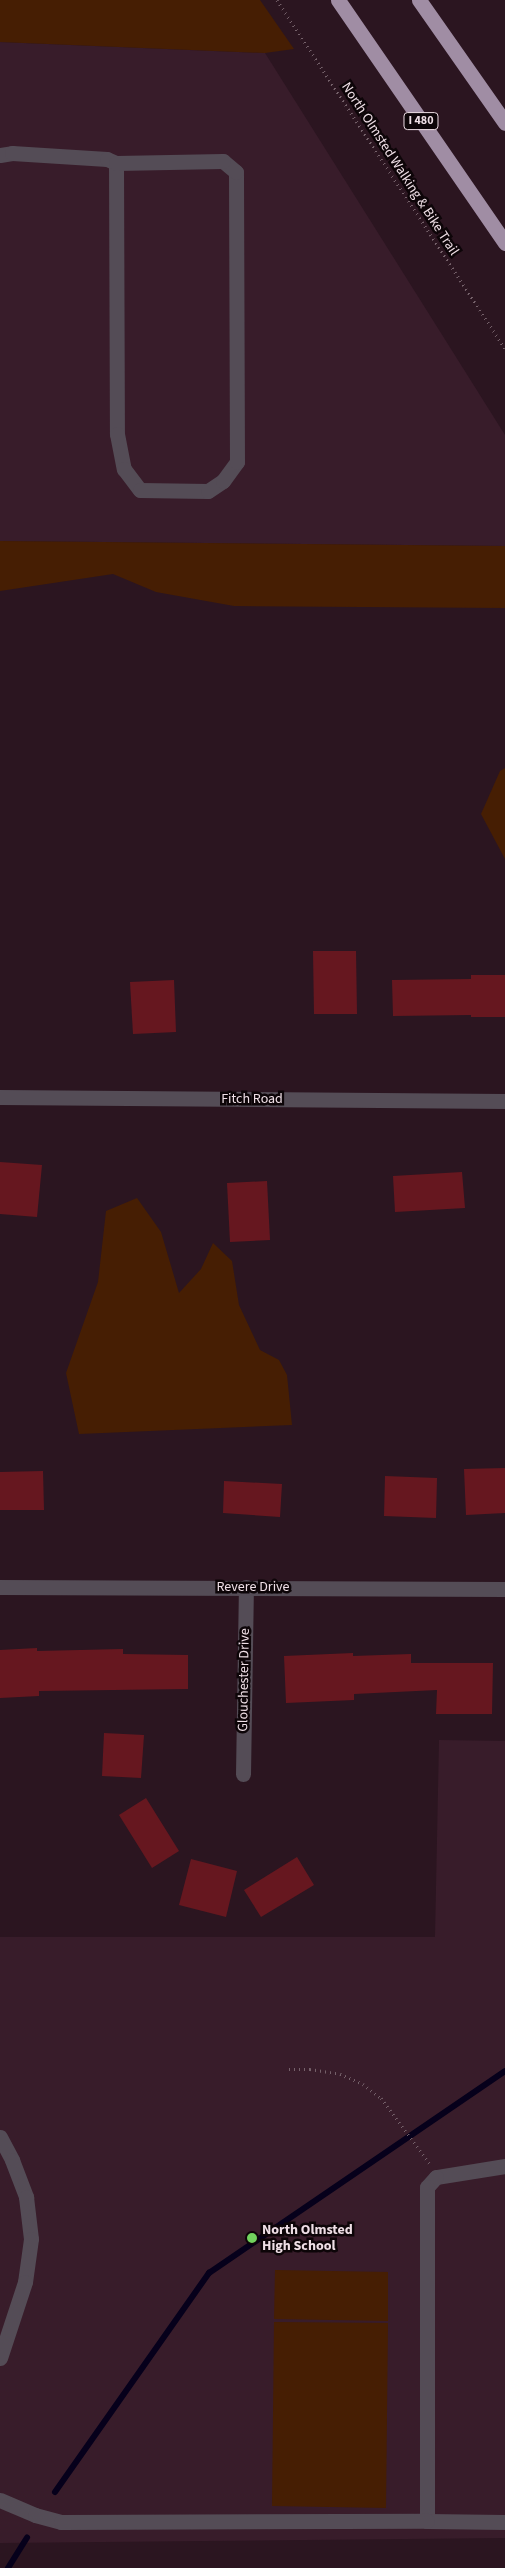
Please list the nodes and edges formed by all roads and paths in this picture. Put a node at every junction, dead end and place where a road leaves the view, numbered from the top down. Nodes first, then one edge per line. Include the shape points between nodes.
1 (277, 0) edge
2 (338, 0) edge
3 (418, 0) edge
4 (505, 123) edge
5 (0, 155) edge
6 (116, 163) junction
7 (505, 243) edge
8 (505, 348) edge
9 (0, 1097) edge
10 (505, 1101) edge
11 (246, 1587) junction
12 (0, 1588) edge
13 (505, 1589) edge
14 (243, 1774) dead end
15 (289, 2069) dead end
16 (0, 2137) edge
17 (505, 2166) edge
18 (432, 2168) dead end
19 (0, 2358) edge
20 (0, 2500) edge
21 (427, 2521) junction
22 (505, 2522) edge

1 - 8 path, North Olmsted Walking & Bike Trail
2 - 7 highway, I 480
3 - 4 highway
5 - 6 street via 107,159
6 - 6 street via 117,434 124,469 140,490 208,491 223,481 238,462 236,172 223,161
9 - 10 street, Fitch Road
11 - 12 street, Revere Drive
11 - 13 street, Revere Drive
11 - 14 street, Glouchester Drive
15 - 18 path via 340,2074 363,2084 381,2098
16 - 19 street via 26,2197 31,2239 25,2282
17 - 21 street via 436,2177 427,2187
20 - 21 street via 61,2522
21 - 22 street

